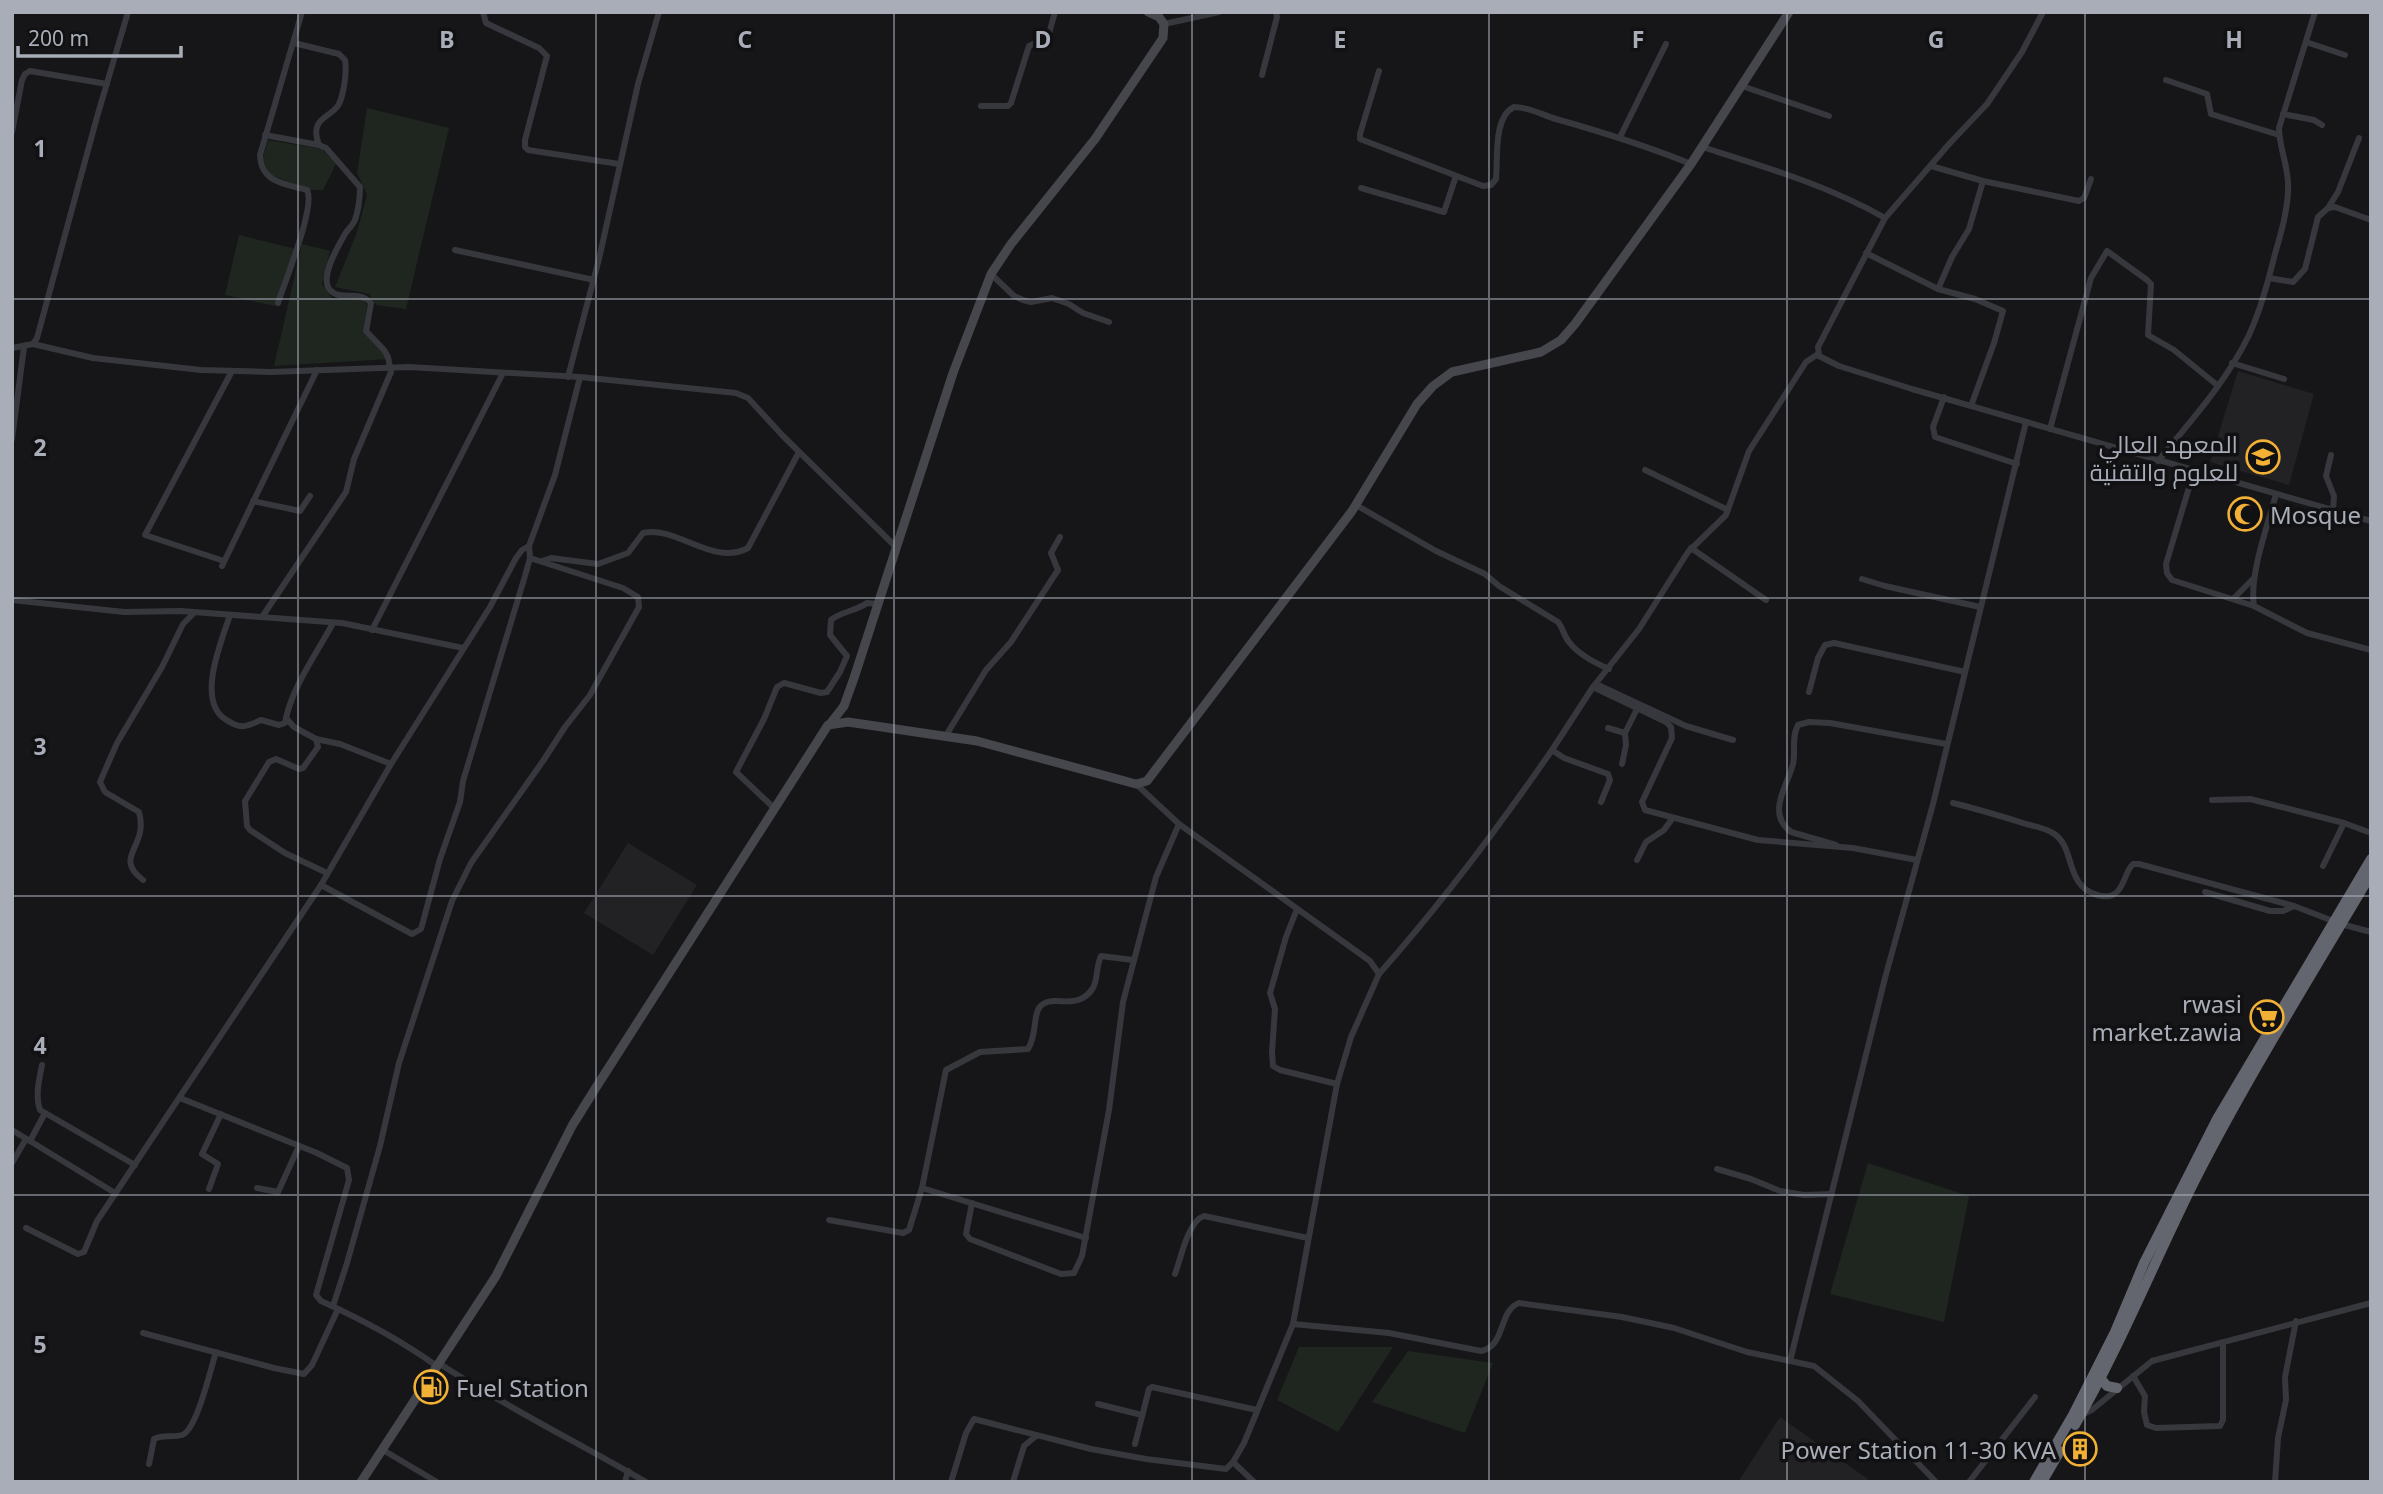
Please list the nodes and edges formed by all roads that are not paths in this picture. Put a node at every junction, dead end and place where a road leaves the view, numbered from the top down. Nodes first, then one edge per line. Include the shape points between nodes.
1 (128, 12) edge
2 (483, 12) edge
3 (659, 12) edge
4 (1055, 12) edge
5 (1148, 12) edge
6 (1219, 12) edge
7 (1276, 12) edge
8 (1789, 12) edge
9 (2043, 12) edge
10 (2315, 12) edge
11 (300, 13) edge
12 (1203, 14) edge
13 (1164, 24) junction
14 (2306, 42) junction
15 (294, 43) junction
16 (1666, 44) dead end
17 (2345, 55) dead end
18 (1379, 71) dead end
19 (1262, 75) dead end
20 (2166, 80) dead end
21 (107, 84) junction
22 (1742, 86) junction
23 (981, 106) dead end
24 (2283, 114) junction
25 (1829, 116) dead end
26 (2322, 125) dead end
27 (12, 132) edge
28 (265, 135) junction
29 (2279, 135) junction
30 (1620, 137) junction
31 (2359, 138) dead end
32 (319, 145) junction
33 (1702, 147) junction
34 (618, 164) junction
35 (1691, 164) junction
36 (1931, 166) junction
37 (1456, 176) junction
38 (2091, 179) dead end
39 (1983, 181) junction
40 (1361, 188) dead end
41 (2328, 208) junction
42 (1885, 218) junction
43 (2371, 220) edge
44 (455, 250) dead end
45 (1866, 253) junction
46 (991, 274) junction
47 (2269, 278) junction
48 (594, 281) junction
49 (1938, 289) junction
50 (278, 303) dead end
51 (1110, 322) dead end
52 (33, 344) junction
53 (24, 347) junction
54 (12, 348) edge
55 (1818, 354) junction
56 (2232, 363) junction
57 (390, 366) junction
58 (317, 370) junction
59 (232, 371) junction
60 (503, 373) junction
61 (568, 377) junction
62 (580, 377) junction
63 (2284, 379) dead end
64 (2217, 385) junction
65 (1944, 397) junction
66 (1971, 406) junction
67 (2026, 422) junction
68 (2050, 429) junction
69 (12, 439) edge
70 (799, 452) junction
71 (2331, 455) dead end
72 (2158, 461) junction
73 (2017, 464) junction
74 (1645, 470) dead end
75 (2194, 471) junction
76 (2276, 494) junction
77 (310, 496) dead end
78 (253, 501) junction
79 (1356, 505) junction
80 (1728, 510) junction
81 (2333, 511) junction
82 (2371, 521) edge
83 (1060, 537) dead end
84 (529, 545) junction
85 (896, 547) junction
86 (1691, 548) junction
87 (530, 558) junction
88 (542, 561) junction
89 (2255, 578) junction
90 (1862, 579) dead end
91 (2233, 599) junction
92 (12, 600) edge
93 (1766, 600) dead end
94 (878, 604) junction
95 (2255, 606) junction
96 (1980, 607) junction
97 (195, 612) junction
98 (230, 615) junction
99 (261, 617) junction
100 (333, 623) junction
101 (372, 630) junction
102 (463, 648) junction
103 (2371, 650) edge
104 (1609, 669) junction
105 (1965, 672) junction
106 (1594, 686) junction
107 (1809, 692) dead end
108 (844, 706) junction
109 (1637, 709) junction
110 (286, 718) junction
111 (856, 723) junction
112 (830, 724) junction
113 (1608, 728) dead end
114 (1625, 733) junction
115 (945, 737) junction
116 (316, 739) junction
117 (1733, 740) dead end
118 (1947, 744) junction
119 (1552, 750) junction
120 (391, 764) junction
121 (1622, 764) dead end
122 (1136, 784) junction
123 (2212, 800) dead end
124 (1601, 802) dead end
125 (1952, 803) dead end
126 (775, 808) junction
127 (1672, 819) junction
128 (2344, 823) junction
129 (1179, 824) junction
130 (2371, 833) edge
131 (1841, 847) junction
132 (2371, 859) edge
133 (1637, 860) dead end
134 (1917, 860) junction
135 (2323, 866) dead end
136 (327, 873) junction
137 (2371, 874) edge
138 (143, 880) dead end
139 (321, 885) junction
140 (2205, 892) dead end
141 (2294, 906) junction
142 (1297, 909) junction
143 (2337, 922) junction
144 (2371, 932) edge
145 (1133, 960) junction
146 (1379, 974) junction
147 (43, 1065) dead end
148 (1336, 1084) junction
149 (180, 1098) junction
150 (45, 1113) junction
151 (220, 1114) junction
152 (12, 1130) edge
153 (28, 1140) junction
154 (299, 1146) junction
155 (12, 1163) edge
156 (135, 1165) junction
157 (1717, 1169) dead end
158 (257, 1188) dead end
159 (922, 1188) junction
160 (209, 1189) dead end
161 (116, 1193) junction
162 (1832, 1194) junction
163 (972, 1203) junction
164 (829, 1220) dead end
165 (26, 1228) dead end
166 (1086, 1238) junction
167 (1308, 1238) junction
168 (1175, 1274) dead end
169 (2371, 1303) edge
170 (335, 1307) junction
171 (2296, 1321) junction
172 (1293, 1324) junction
173 (143, 1333) dead end
174 (2223, 1342) junction
175 (216, 1352) junction
176 (1790, 1361) junction
177 (439, 1365) junction
178 (2133, 1376) junction
179 (2101, 1379) junction
180 (2118, 1388) junction
181 (2035, 1397) dead end
182 (1098, 1404) dead end
183 (1257, 1410) junction
184 (1142, 1415) junction
185 (2077, 1415) junction
186 (1036, 1436) junction
187 (1135, 1444) dead end
188 (383, 1450) junction
189 (1233, 1462) junction
190 (149, 1464) dead end
191 (628, 1471) junction
192 (361, 1482) edge
193 (437, 1482) edge
194 (625, 1482) edge
195 (646, 1482) edge
196 (951, 1482) edge
197 (1013, 1482) edge
198 (1254, 1482) edge
199 (1936, 1482) edge
200 (1969, 1482) edge
201 (2034, 1482) edge
202 (2042, 1482) edge
203 (2275, 1482) edge

1 - 21 street
2 - 34 street via 486,23 547,56 525,139 527,150
3 - 34 street
4 - 23 street via 1048,37 1029,46 1011,103
5 - 13 street
6 - 12 street
7 - 19 street
8 - 22 street
9 - 36 street via 1987,104
10 - 14 street
11 - 15 street
12 - 13 street
13 - 46 street via 1163,38 1095,139
14 - 17 street
14 - 24 street
15 - 28 street
15 - 32 street via 340,54 345,60 339,104 321,119 316,134
16 - 30 street
18 - 37 street via 1360,139
20 - 29 street via 2207,94 2211,114
21 - 27 street via 28,72 22,80
21 - 52 street
22 - 25 street
22 - 33 street
24 - 26 street
24 - 29 street
28 - 32 street
28 - 50 street via 260,155 263,172 307,190 311,198
29 - 47 street via 2289,188
30 - 35 street
30 - 37 street via 1514,107 1501,124 1493,183 1483,186
31 - 41 street
32 - 57 street via 357,182 360,194 354,223 342,238 326,282 335,293 359,295 371,303 366,331 384,349
33 - 35 street
33 - 42 street via 1803,179
34 - 48 street
35 - 79 street via 1561,340 1541,352 1452,372 1433,386 1417,404
36 - 39 street
36 - 42 street
37 - 40 street via 1444,212
38 - 39 street via 2084,198 2078,201
39 - 49 street via 1969,229
41 - 43 street
41 - 47 street via 2318,217 2301,275 2293,282
42 - 45 street
44 - 48 street
45 - 49 street
45 - 55 street
46 - 51 street via 1023,300 1052,298
46 - 85 street via 956,363
47 - 56 street via 2250,333
48 - 61 street
49 - 66 street via 2003,311
52 - 53 street
52 - 59 street via 93,358
53 - 54 street
53 - 69 street
55 - 65 street via 1839,366
55 - 80 street via 1806,362 1752,444
56 - 63 street
56 - 64 street
57 - 58 street
57 - 60 street
57 - 99 street via 346,492
58 - 59 street
58 - 78 street
59 - 78 street via 145,535 223,563
60 - 61 street
60 - 101 street
61 - 62 street
62 - 70 street via 742,394
62 - 84 street via 555,475
64 - 68 street via 2148,335 2151,284 2107,251 2091,278
64 - 72 street
65 - 66 street
65 - 73 street via 1933,426 1934,437
66 - 67 street
67 - 68 street
67 - 73 street
68 - 72 street
70 - 85 street
70 - 88 street via 748,548 738,553 646,532 630,552 598,564
71 - 81 street via 2326,476 2334,496
72 - 75 street
73 - 96 street
74 - 80 street
75 - 76 street
75 - 91 street via 2167,573 2172,580
76 - 81 street
76 - 89 street
77 - 78 street via 300,511
79 - 104 street via 1485,574 1558,622 1574,648
79 - 122 street via 1151,778
80 - 86 street
81 - 82 street
83 - 115 street via 1051,552 1058,570 1011,642 986,670
84 - 87 street
84 - 102 street via 516,558
85 - 94 street
86 - 93 street
86 - 104 street
87 - 88 street
87 - 139 street via 421,929 412,934
88 - 170 street via 623,588 638,597 639,607 590,695 471,863 456,892 399,1063
89 - 91 street
89 - 95 street
90 - 96 street
91 - 95 street
92 - 97 street via 124,611
94 - 108 street
94 - 126 street via 867,603 831,620 830,635 847,656 827,692 784,684 776,689 736,772
95 - 103 street via 2307,633
96 - 105 street
97 - 98 street
97 - 138 street via 183,624 100,782 105,792 139,812 142,834 129,864
98 - 99 street
98 - 110 street via 212,673 219,715 247,727 261,720 282,725
99 - 100 street
100 - 101 street
100 - 110 street via 287,708
101 - 102 street
102 - 120 street
104 - 106 street
105 - 107 street via 1834,643 1825,645 1818,658
105 - 118 street
106 - 109 street
106 - 117 street via 1686,726
106 - 119 street
108 - 111 street
108 - 112 street
109 - 114 street
109 - 127 street via 1671,727 1672,738 1642,805
110 - 116 street
111 - 112 street
111 - 115 street
112 - 126 street
113 - 114 street
114 - 121 street
115 - 122 street via 977,741
116 - 120 street
116 - 136 street via 318,747 303,768 276,759 269,762 245,804 250,830
118 - 131 street via 1830,723 1798,725 1794,761 1778,811 1791,832
118 - 134 street
119 - 124 street via 1608,774
119 - 146 street via 1469,867
120 - 136 street
122 - 129 street
123 - 128 street via 2250,799
125 - 141 street via 2052,832 2064,845 2077,882 2089,893 2112,896 2129,868 2139,864
126 - 177 street via 572,1126 496,1276
127 - 131 street via 1768,842
127 - 133 street via 1646,842
128 - 130 street
128 - 135 street
129 - 142 street
129 - 145 street via 1156,877
131 - 134 street
132 - 143 highway
134 - 162 street
136 - 139 street
137 - 143 highway
139 - 149 street
140 - 141 street via 2270,911
141 - 143 street
142 - 146 street via 1370,961
142 - 148 street via 1270,993 1276,1009 1273,1066
143 - 144 street
143 - 179 highway via 2239,1097
143 - 185 highway via 2217,1119 2144,1263
145 - 159 street via 1101,956 1088,993 1076,1002 1052,1001 1041,1006 1028,1049 980,1052 946,1070
145 - 166 street
146 - 148 street
147 - 150 street via 38,1106
148 - 167 street
149 - 151 street
149 - 156 street
150 - 153 street
150 - 156 street
151 - 154 street
151 - 160 street via 202,1154 218,1164
152 - 153 street
153 - 155 street
153 - 161 street
154 - 158 street via 278,1192
154 - 170 street via 342,1165 349,1174 316,1295
156 - 161 street
157 - 162 street via 1780,1191
159 - 163 street
159 - 164 street via 906,1232
161 - 165 street via 82,1254
162 - 176 street
163 - 166 street
163 - 166 street via 967,1237 1061,1274 1078,1268
167 - 168 street via 1198,1217
167 - 172 street
169 - 171 street
170 - 175 street via 304,1374
170 - 177 street via 371,1323
171 - 174 street
171 - 203 street via 2285,1377
172 - 176 street via 1389,1333 1481,1352 1495,1343 1513,1305 1524,1303 1674,1328
172 - 183 street
173 - 175 street
174 - 178 street via 2152,1361
174 - 178 street via 2220,1426 2147,1425 2145,1396
175 - 190 street via 188,1431 154,1439
176 - 199 street via 1819,1368 1858,1401
177 - 188 street
177 - 191 street
178 - 180 street
179 - 180 highway
179 - 185 highway
180 - 185 street via 2093,1409
181 - 200 street
182 - 184 street
183 - 184 street via 1152,1387
183 - 189 street
184 - 187 street
185 - 201 highway
185 - 202 highway
186 - 189 street via 1222,1470
186 - 196 street via 974,1419
186 - 197 street via 1024,1446
188 - 192 street
188 - 193 street
189 - 198 street
191 - 194 street
191 - 195 street

